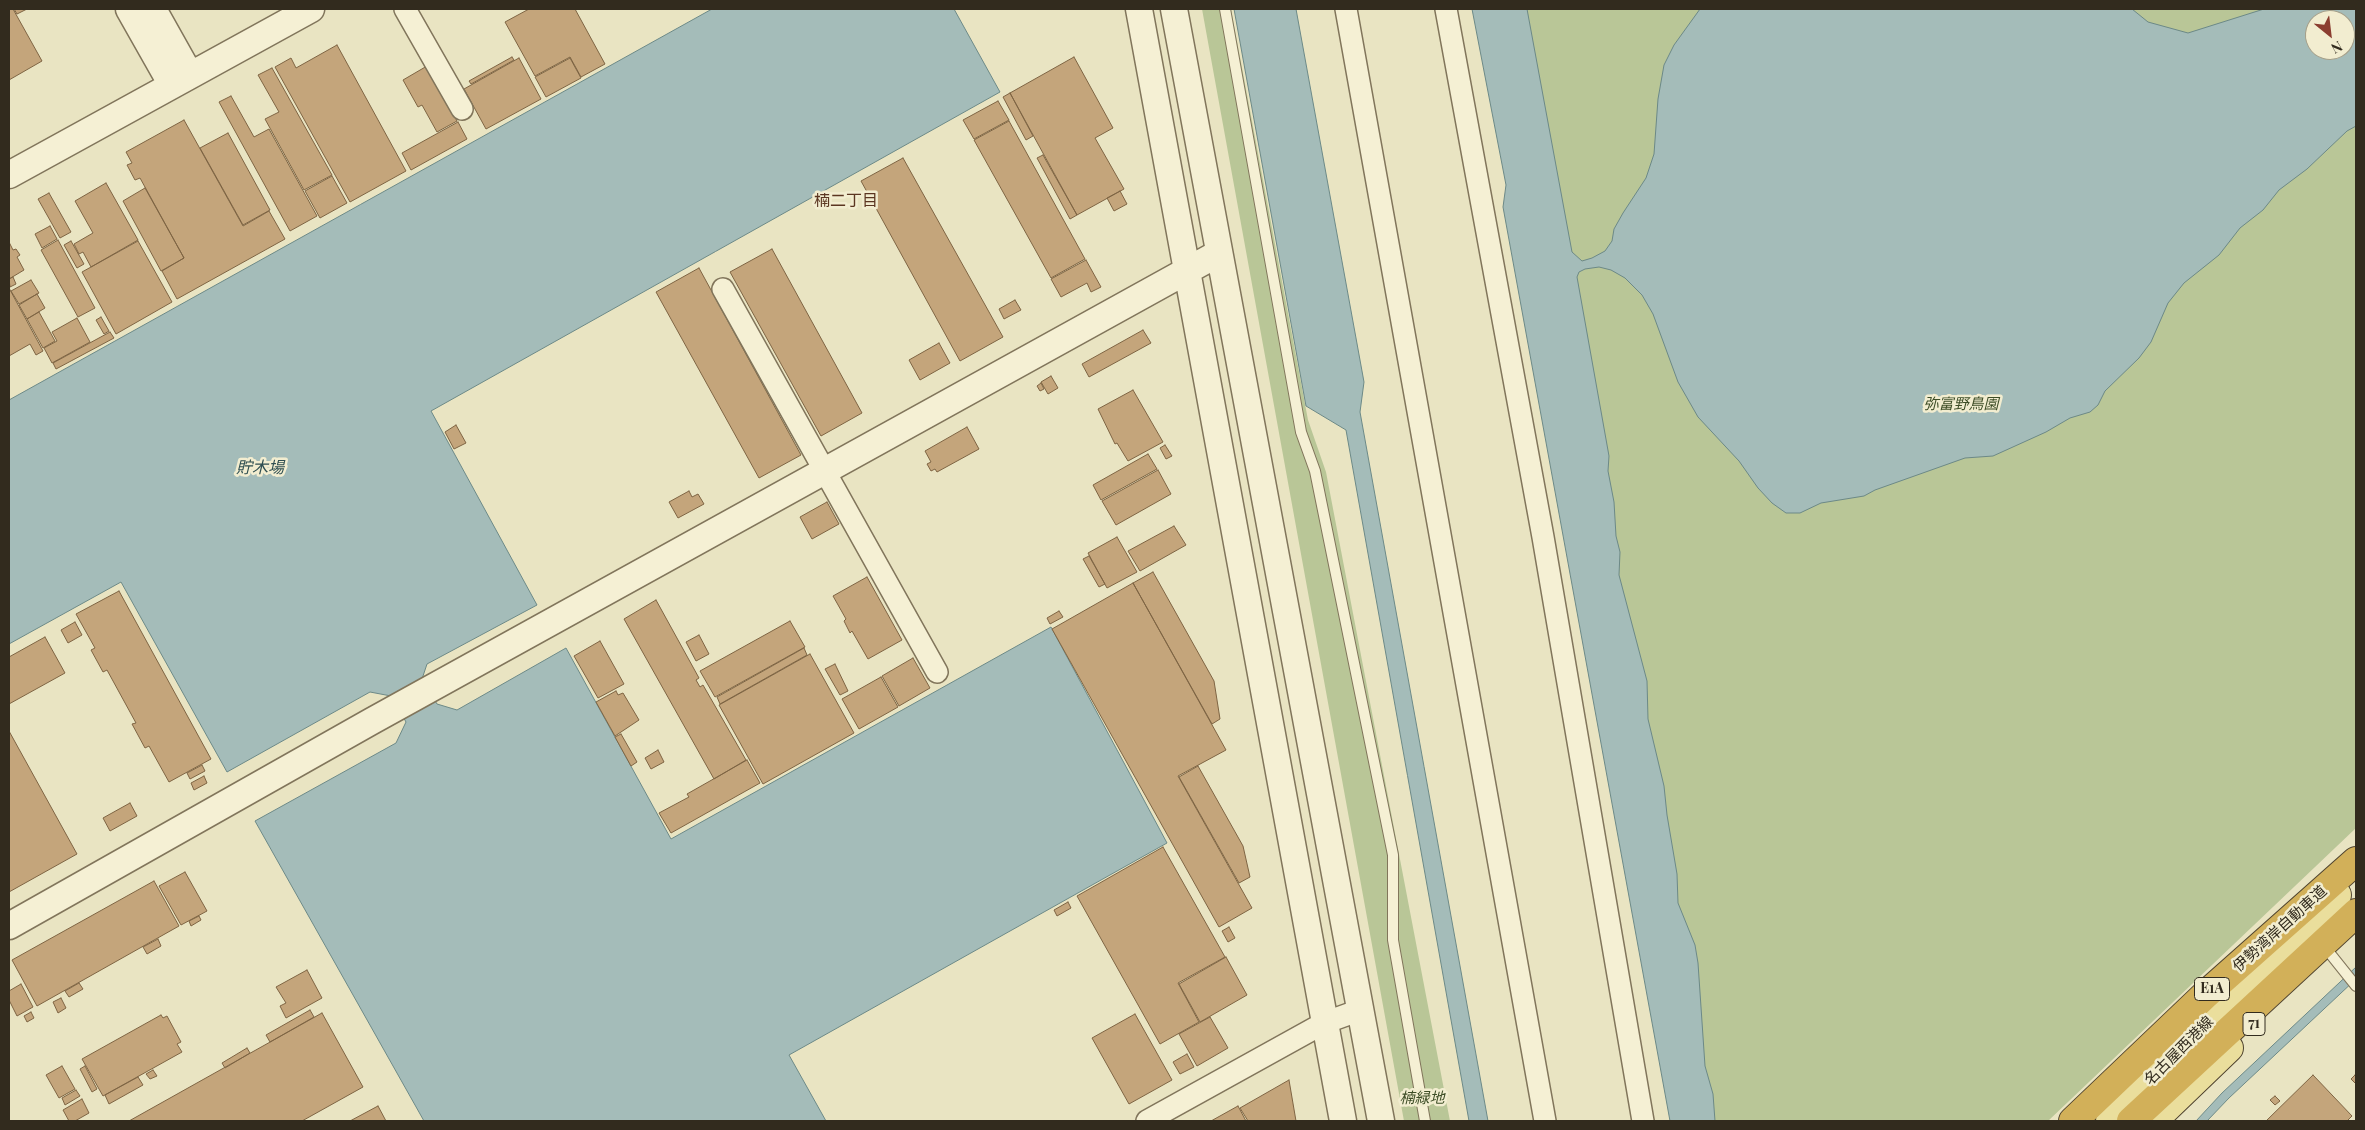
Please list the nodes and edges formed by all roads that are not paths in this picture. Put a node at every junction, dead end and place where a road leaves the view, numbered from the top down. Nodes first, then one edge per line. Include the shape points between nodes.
1 (129, 9) edge
2 (153, 9) edge
3 (311, 9) edge
4 (405, 9) edge
5 (1139, 9) edge
6 (1174, 9) edge
7 (1225, 9) edge
8 (1346, 9) edge
9 (1446, 9) edge
10 (181, 80) junction
11 (462, 109) dead end
12 (9, 175) edge
13 (1219, 253) junction
14 (1186, 271) junction
15 (723, 289) dead end
16 (824, 470) junction
17 (937, 672) dead end
18 (2356, 861) edge
19 (2356, 876) edge
20 (2356, 913) edge
21 (9, 926) edge
22 (2356, 929) edge
23 (2336, 961) junction
24 (2356, 985) edge
25 (1360, 1010) junction
26 (1324, 1023) junction
27 (1146, 1121) edge
28 (1343, 1121) edge
29 (1381, 1121) edge
30 (1425, 1121) edge
31 (1545, 1121) edge
32 (1643, 1121) edge
33 (2073, 1121) edge
34 (2110, 1121) edge
35 (2131, 1121) edge
36 (2153, 1121) edge

1 - 10 street
2 - 10 street
3 - 10 street
4 - 11 street
5 - 14 street
6 - 13 street
7 - 30 lane via 1301,432 1315,471 1393,856 1393,940
8 - 31 street
9 - 32 street via 1544,537
10 - 12 street
13 - 14 street
13 - 25 street
14 - 16 street
14 - 26 street
15 - 16 street
16 - 17 street
16 - 21 street
18 - 33 highway, 伊勢湾岸自動車道 / E1A via 2204,996
19 - 34 main road, 名古屋西港線 / 71
20 - 35 highway, E1A
22 - 23 main road, 71
23 - 24 lane
23 - 36 main road, 71
25 - 26 street
25 - 29 street
26 - 27 street
26 - 28 street

